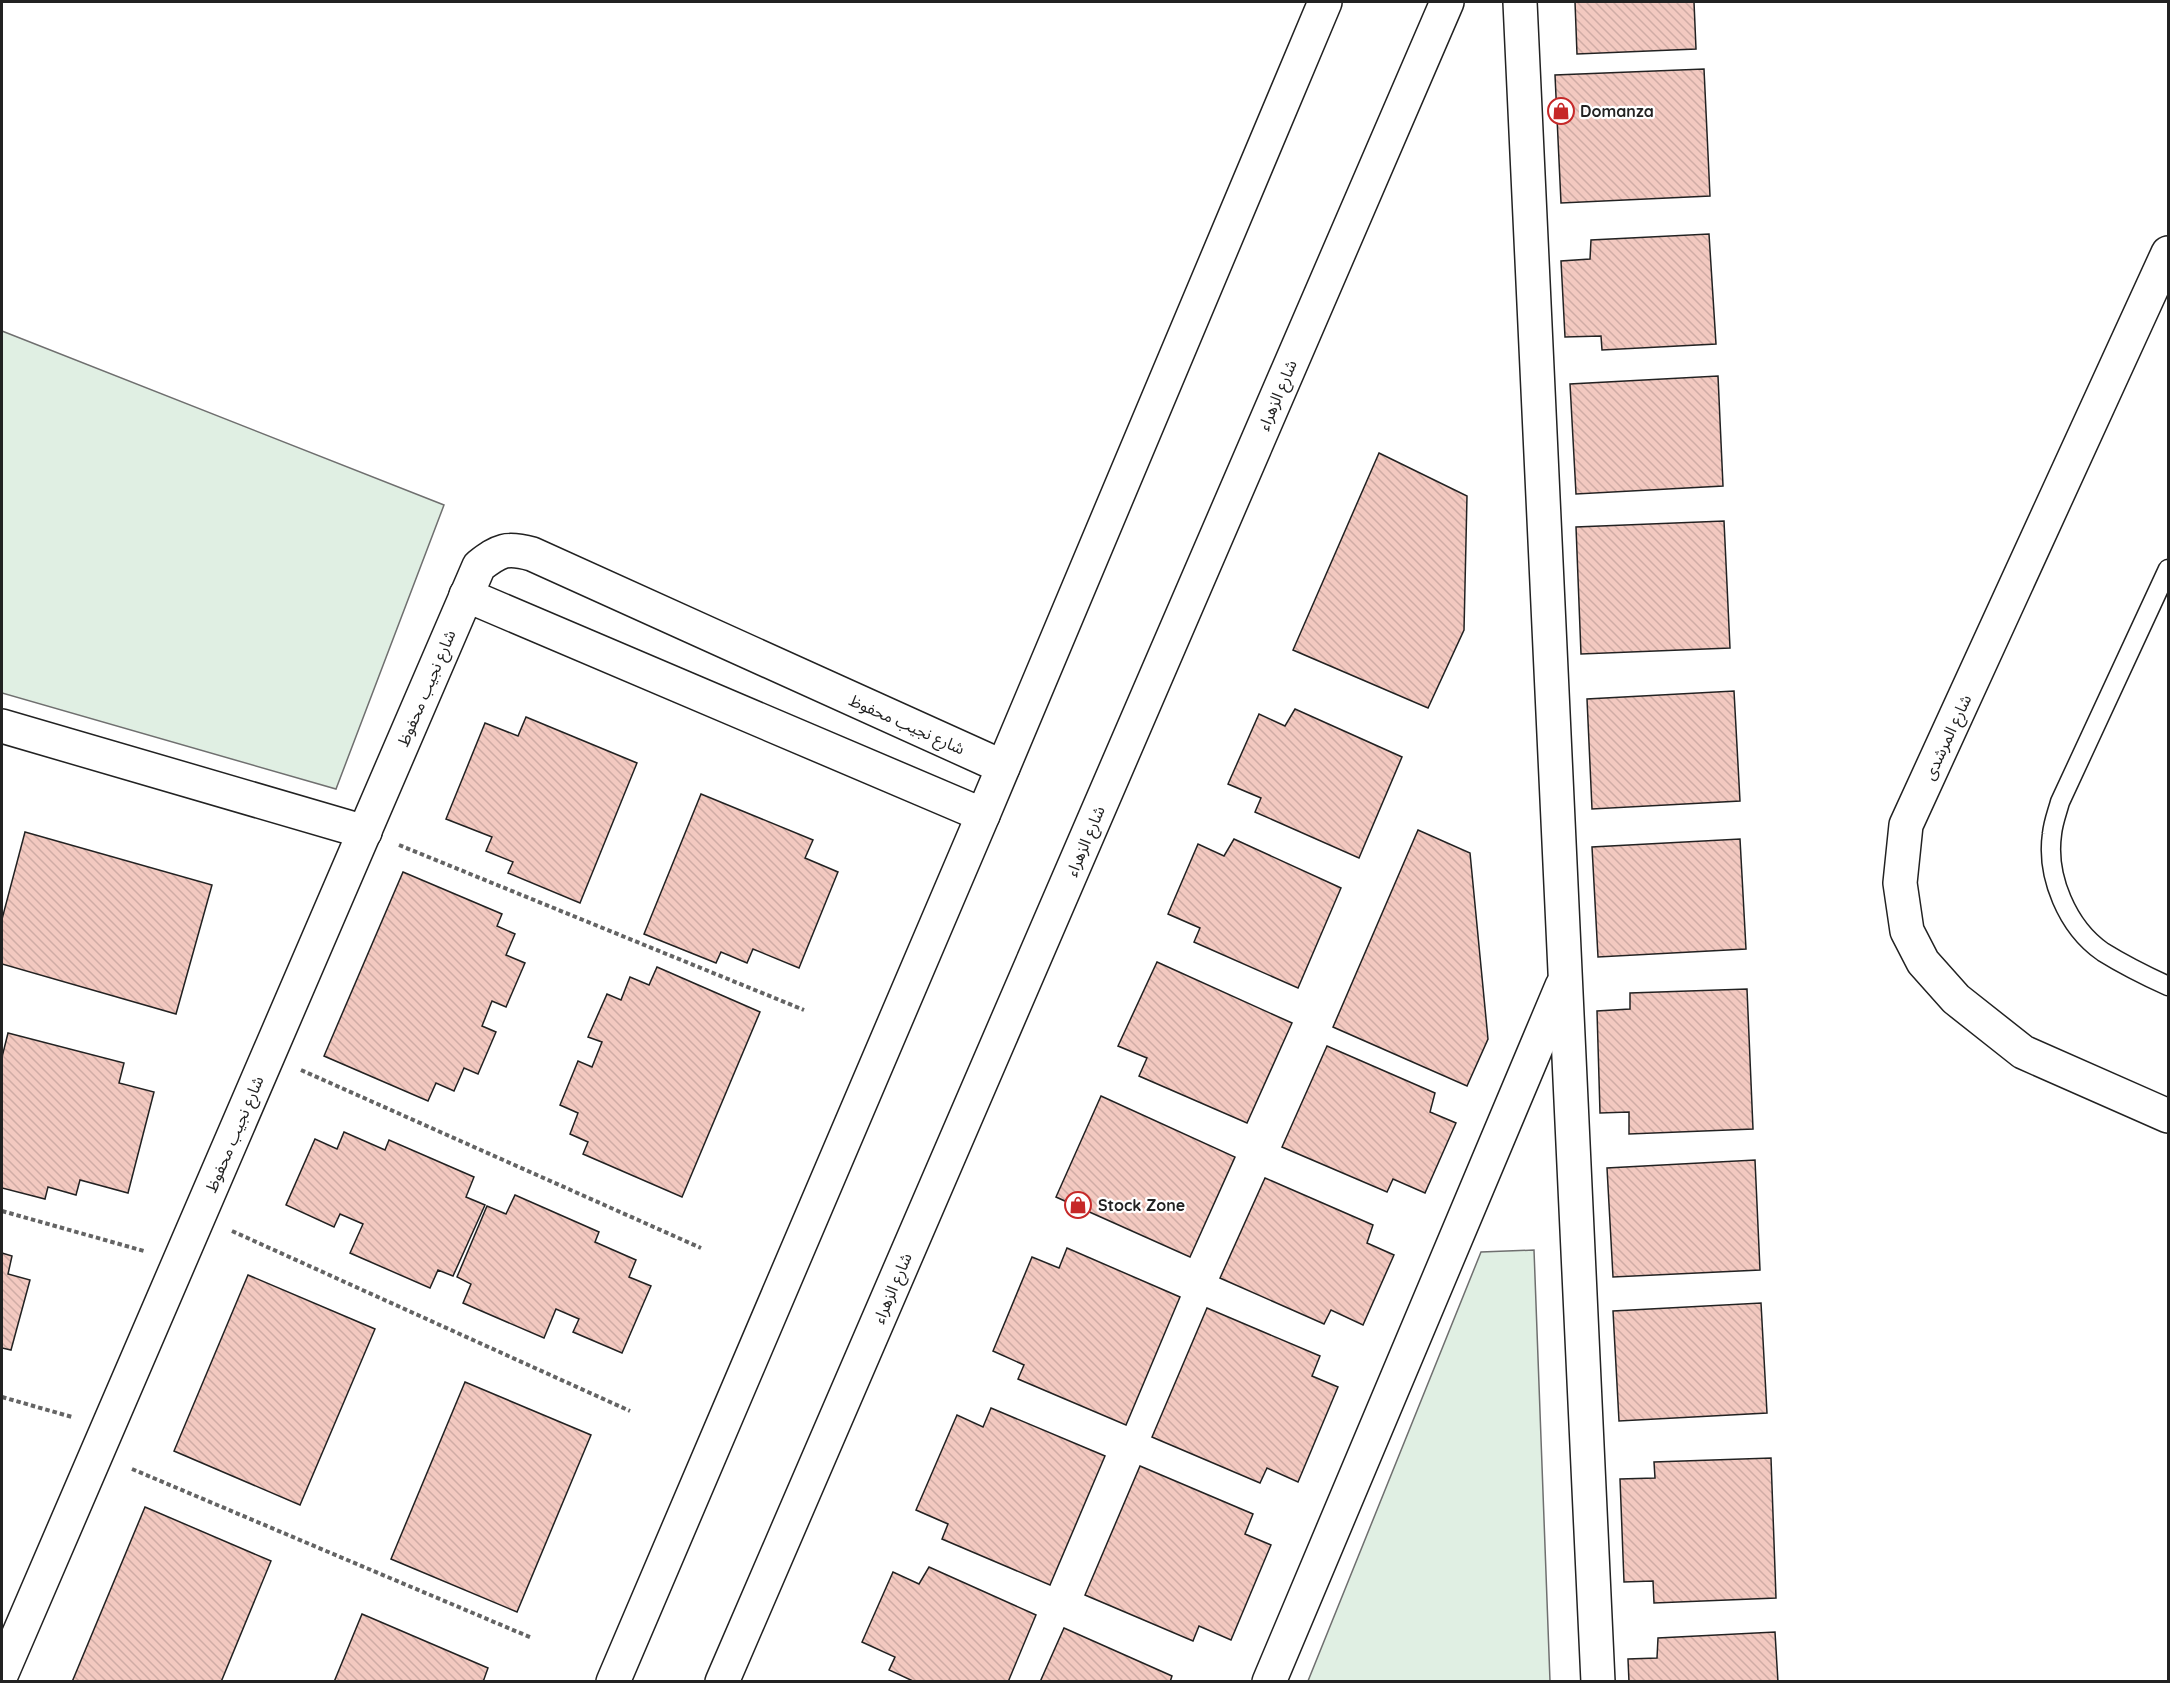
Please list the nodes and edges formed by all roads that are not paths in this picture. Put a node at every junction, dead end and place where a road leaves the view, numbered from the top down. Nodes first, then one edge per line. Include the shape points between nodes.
1 (1325, 2) edge
2 (1447, 2) edge
3 (1520, 2) edge
4 (2169, 253) edge
5 (2169, 569) edge
6 (466, 595) junction
7 (2, 726) edge
8 (1003, 767) junction
9 (983, 815) junction
10 (365, 832) junction
11 (1566, 977) junction
12 (2169, 986) edge
13 (2169, 1116) edge
14 (2, 1673) edge
15 (613, 1682) edge
16 (722, 1682) edge
17 (1269, 1682) edge
18 (1598, 1682) edge

1 - 8 street
2 - 16 street, شارع الزهراء
3 - 11 street
4 - 13 street, شارع المرشدى via 1906,825 1900,883 1907,931 1923,962 1956,999 2023,1052
5 - 12 lane via 2060,802 2052,834 2052,868 2061,899 2078,928 2101,950
6 - 8 street, شارع نجيب محفوظ via 479,566 495,554 514,549 532,554
6 - 9 street
6 - 10 street, شارع نجيب محفوظ
7 - 10 street
8 - 9 street
9 - 15 street
10 - 14 street, شارع نجيب محفوظ
11 - 17 street
11 - 18 street

